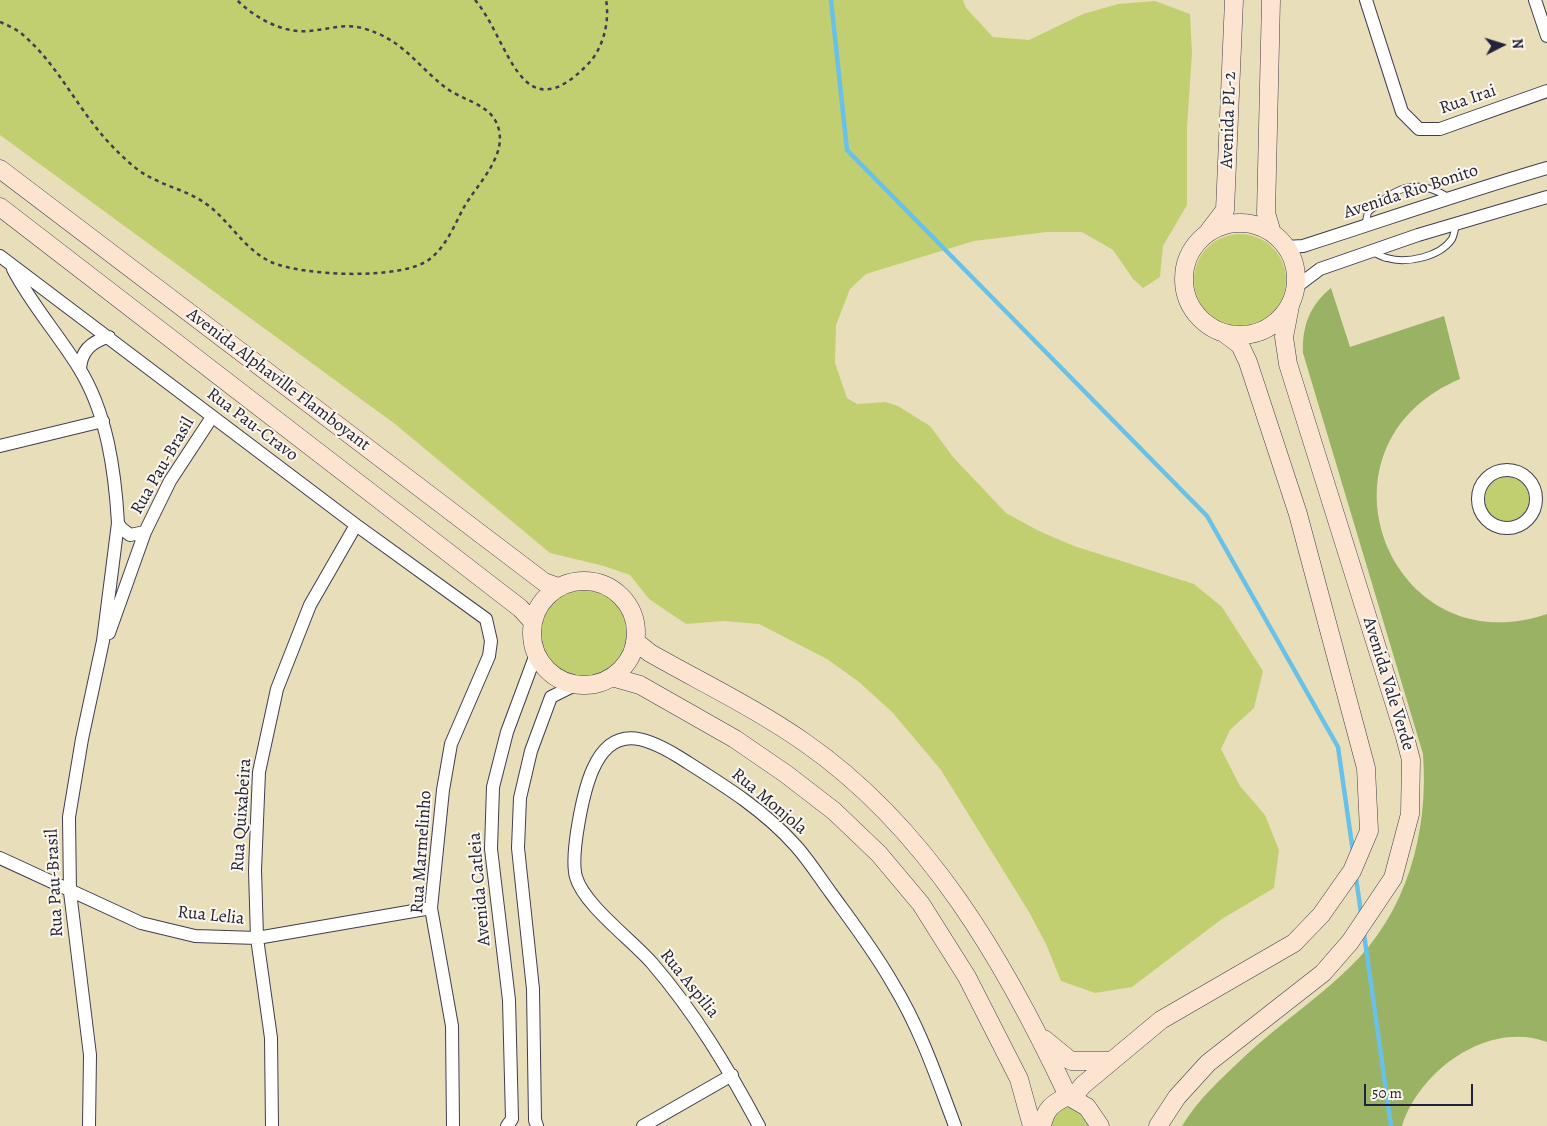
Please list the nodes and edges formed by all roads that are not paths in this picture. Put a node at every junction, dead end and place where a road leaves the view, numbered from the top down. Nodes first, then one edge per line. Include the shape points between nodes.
1 (1234, 0) edge
2 (1271, 0) edge
3 (1366, 0) edge
4 (1535, 0) edge
5 (1547, 36) edge
6 (1547, 91) edge
7 (1547, 168) edge
8 (0, 169) edge
9 (1448, 197) junction
10 (1547, 197) edge
11 (0, 207) edge
12 (1456, 223) junction
13 (1365, 226) junction
14 (1272, 233) junction
15 (1206, 235) junction
16 (1286, 247) junction
17 (1372, 251) junction
18 (5, 260) edge
19 (1296, 287) junction
20 (1290, 306) junction
21 (1224, 333) junction
22 (109, 337) junction
23 (80, 369) junction
24 (212, 417) junction
25 (103, 421) junction
26 (0, 446) edge
27 (1541, 488) edge
28 (118, 523) junction
29 (356, 525) junction
30 (145, 532) junction
31 (558, 587) junction
32 (486, 619) joint
33 (533, 622) junction
34 (103, 641) junction
35 (635, 641) junction
36 (536, 654) junction
37 (612, 677) junction
38 (577, 684) junction
39 (0, 858) edge
40 (576, 876) joint
41 (70, 892) junction
42 (431, 908) junction
43 (257, 938) junction
44 (1034, 1029) junction
45 (1111, 1061) junction
46 (732, 1075) junction
47 (1071, 1096) junction
48 (90, 1126) edge
49 (272, 1126) edge
50 (453, 1126) edge
51 (507, 1126) edge
52 (537, 1126) edge
53 (643, 1126) edge
54 (759, 1126) edge
55 (955, 1126) edge
56 (1032, 1126) edge
57 (1042, 1126) edge
58 (1100, 1126) edge
59 (1158, 1126) edge

1 - 15 street, Avenida PL-2 via 1225,210
2 - 14 street via 1266,213
3 - 6 street, Rua Irai via 1402,112 1419,129 1440,129
4 - 5 street
7 - 9 street, Avenida Rio Bonito
8 - 31 street, Avenida Alphaville Flamboyant via 544,582
9 - 13 street, Avenida Rio Bonito
9 - 13 lane via 1419,185 1390,194 1368,212
10 - 12 street
11 - 33 street, Avenida Alphaville Flamboyant via 520,608
12 - 17 street
12 - 17 lane via 1452,238 1442,249 1424,256 1387,259
13 - 16 street, Avenida Rio Bonito via 1303,246
14 - 15 street via 1256,225 1239,223 1222,226
14 - 16 street
15 - 21 street via 1194,247 1184,281 1196,313 1208,326
16 - 19 street via 1294,266
17 - 19 street via 1320,269
18 - 22 street, Rua Pau-Cravo
18 - 23 street, Rua Pau-Brasil
19 - 20 street
20 - 21 street via 1278,321 1262,332 1243,336
20 - 59 street, Avenida Vale Verde via 1284,337 1288,364 1405,737 1411,760 1410,814 1393,878 1350,942 1322,973 1208,1063 1177,1097
21 - 45 street via 1240,345 1248,362 1298,514 1366,768 1368,831 1352,871 1321,915 1294,943 1161,1020
22 - 23 street via 89,347 80,360
22 - 24 street, Rua Pau-Cravo
23 - 25 street, Rua Pau-Brasil
24 - 29 street, Rua Pau-Cravo
24 - 30 street, Rua Pau-Brasil via 170,482
25 - 26 street
25 - 28 street, Rua Pau-Brasil
27 - 27 street via 1518,471 1500,470 1485,479 1481,486 1478,495 1481,512 1493,525 1510,529 1518,526 1532,516
28 - 30 street, Rua Pau-Brasil via 130,535
28 - 34 street, Rua Pau-Brasil
29 - 32 street, Rua Pau-Cravo
29 - 43 street, Rua Quixabeira via 310,605 277,689 259,772 255,870
30 - 34 street, Rua Pau-Brasil
31 - 33 street via 542,602
31 - 35 street via 573,581 606,585 630,608 635,624
32 - 42 street, Rua Marmelinho via 491,641 489,656 451,744 442,790
33 - 36 street
34 - 41 street, Rua Pau-Brasil via 69,816
35 - 37 street via 628,661
35 - 44 street via 650,653 804,742 856,782 903,828 946,881 995,955
36 - 38 street via 546,669 560,679
36 - 51 street, Avenida Catleia via 507,732 493,787 491,849 509,1000 512,1119
37 - 38 street
37 - 56 street via 640,685 735,739 834,810 879,854 921,904 967,977 1019,1079
38 - 52 street via 551,697 530,751 520,798 518,848 533,989
39 - 41 street, Rua Lelia
40 - 46 street, Rua Aspilia via 586,896 664,978 707,1033
40 - 55 street, Rua Monjola via 575,856 581,811 593,769 608,746 623,739 639,738 667,750 738,794 794,844 894,984 933,1064
41 - 43 street, Rua Lelia via 141,923 195,936
41 - 48 street, Rua Pau-Brasil via 90,1055
42 - 43 street, Rua Lelia
42 - 50 street, Rua Marmelinho via 452,1026
43 - 49 street, Rua Quixabeira via 271,1038
44 - 45 street via 1071,1061
44 - 47 street
45 - 47 street
46 - 53 street
46 - 54 street, Rua Aspilia
47 - 57 street via 1053,1103 1044,1114
47 - 58 street via 1087,1107

